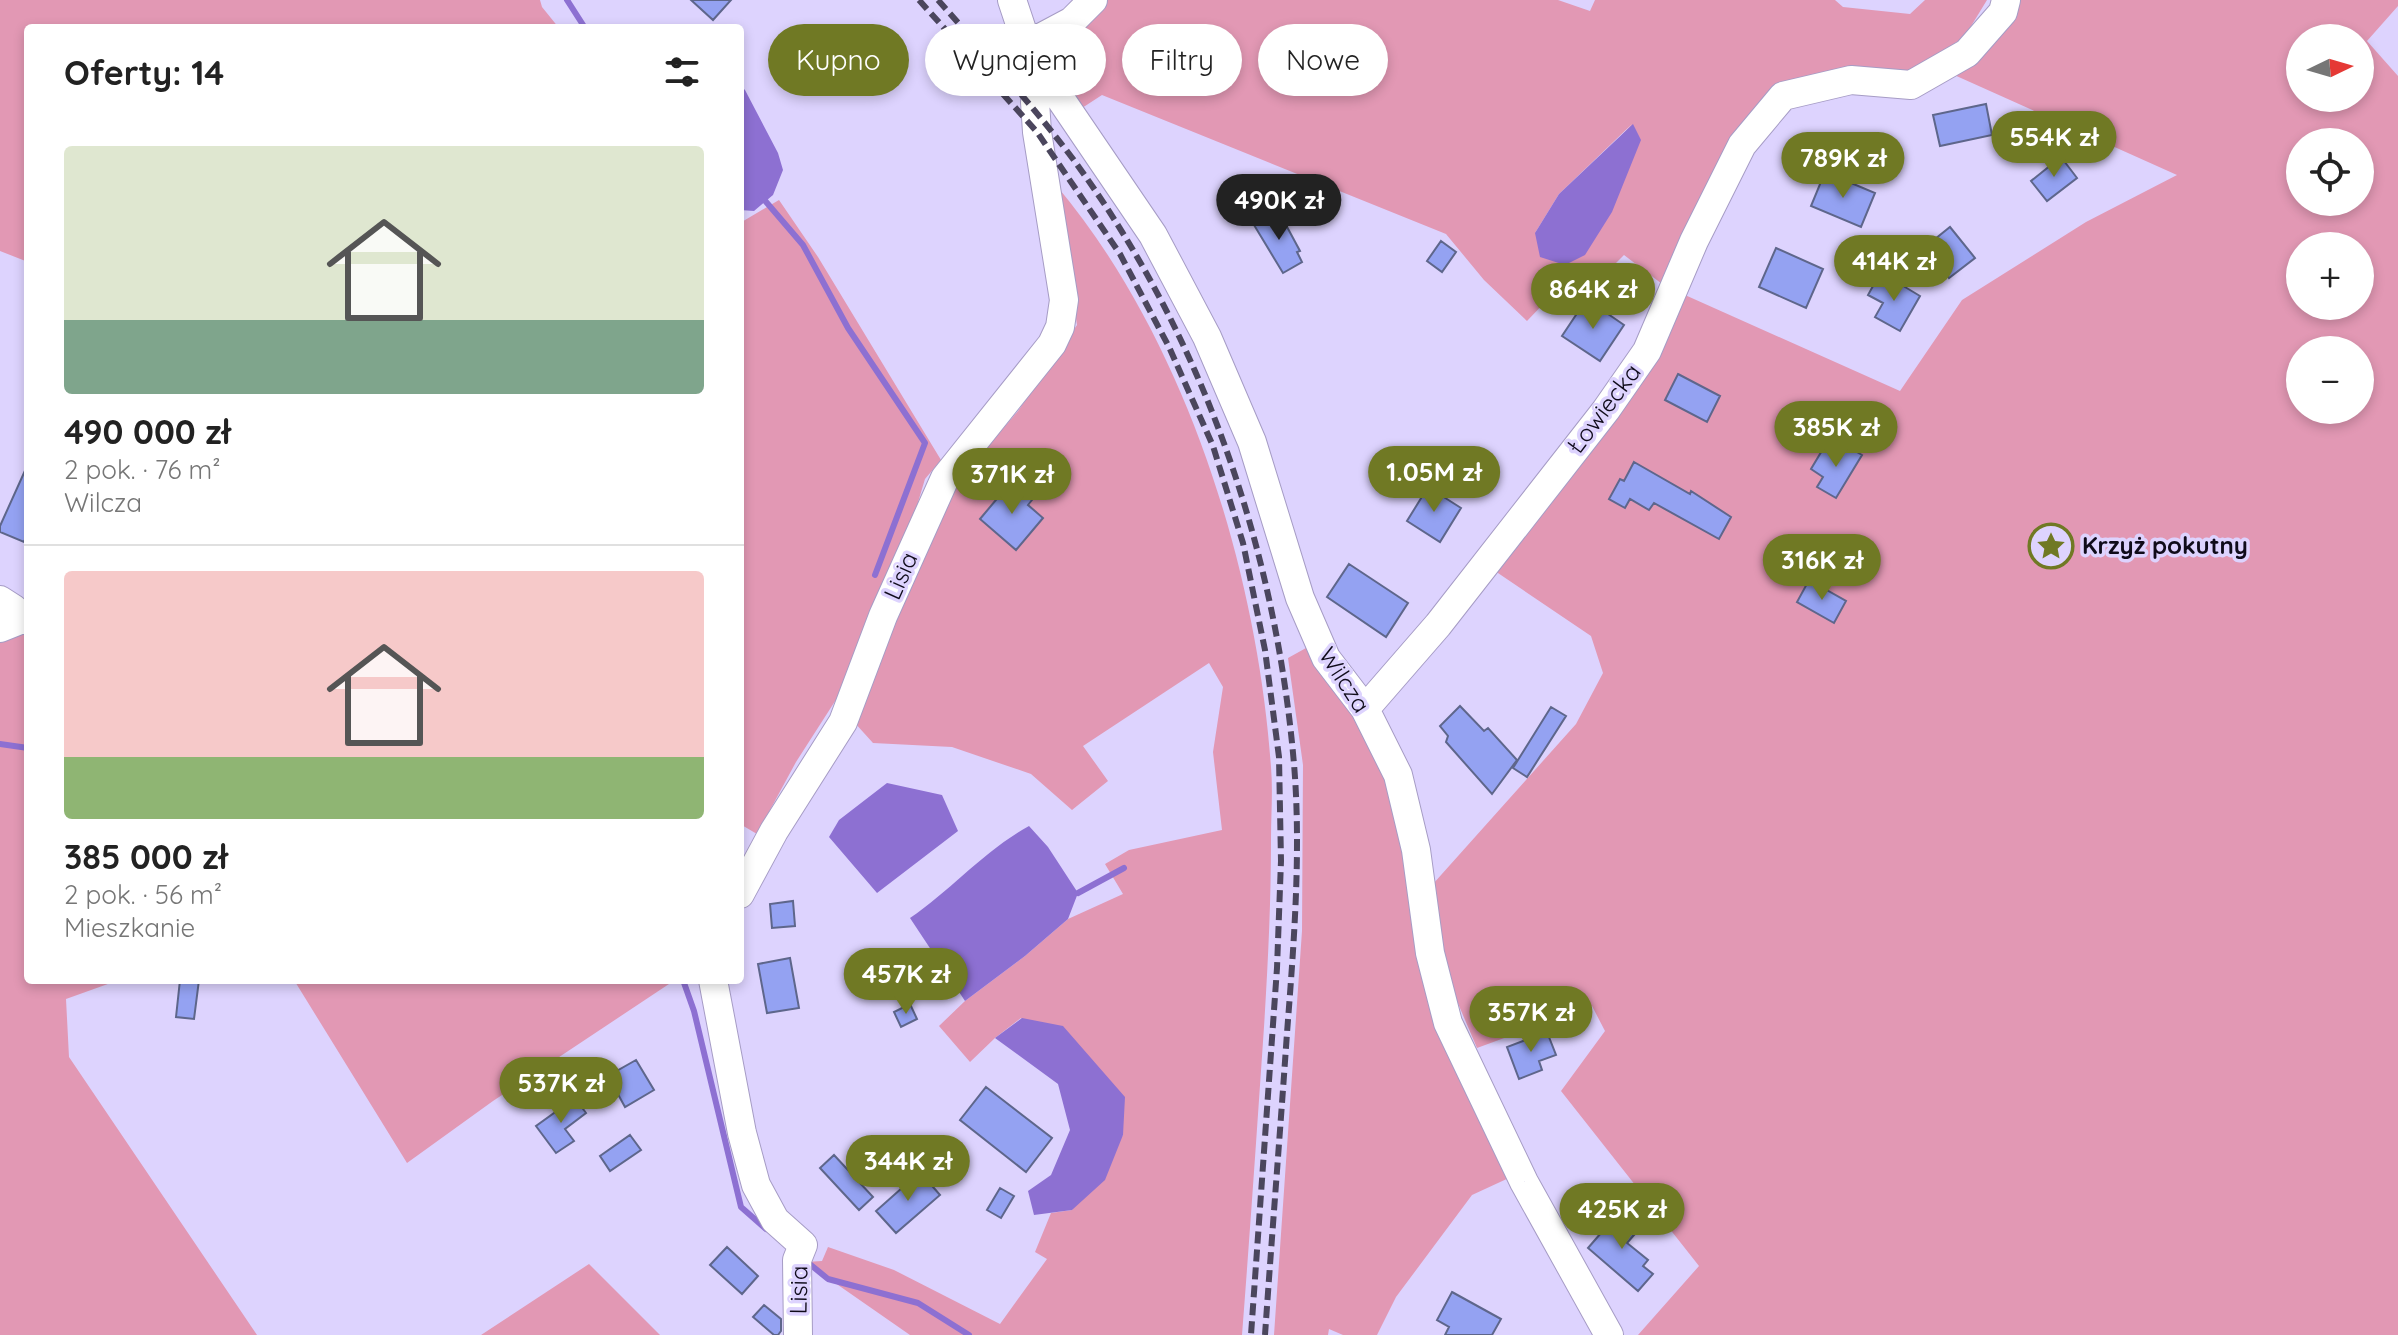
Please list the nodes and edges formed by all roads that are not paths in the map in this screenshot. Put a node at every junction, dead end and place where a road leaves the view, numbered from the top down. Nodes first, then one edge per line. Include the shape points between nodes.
1 (1012, 0) edge
2 (1093, 0) edge
3 (2006, 0) edge
4 (1020, 24) edge
5 (1066, 24) edge
6 (1038, 96) edge
7 (1059, 96) edge
8 (1365, 709) junction
9 (744, 887) edge
10 (714, 984) edge
11 (798, 1335) edge
12 (1609, 1335) edge

1 - 4 street, Wilcza
2 - 5 street
3 - 8 street, Łowiecka via 2003,12 1967,53 1911,85 1851,80 1783,96 1742,145 1647,351 1448,613
6 - 9 street, Lisia via 1043,173 1064,300 1060,327 945,478 843,722
7 - 8 street, Wilcza via 1153,235 1194,310 1252,442 1300,598 1326,658
8 - 12 street, Wilcza via 1398,775 1408,810 1430,953 1448,1023 1524,1182
10 - 11 street, Lisia via 756,1185 775,1220 803,1245 797,1260

